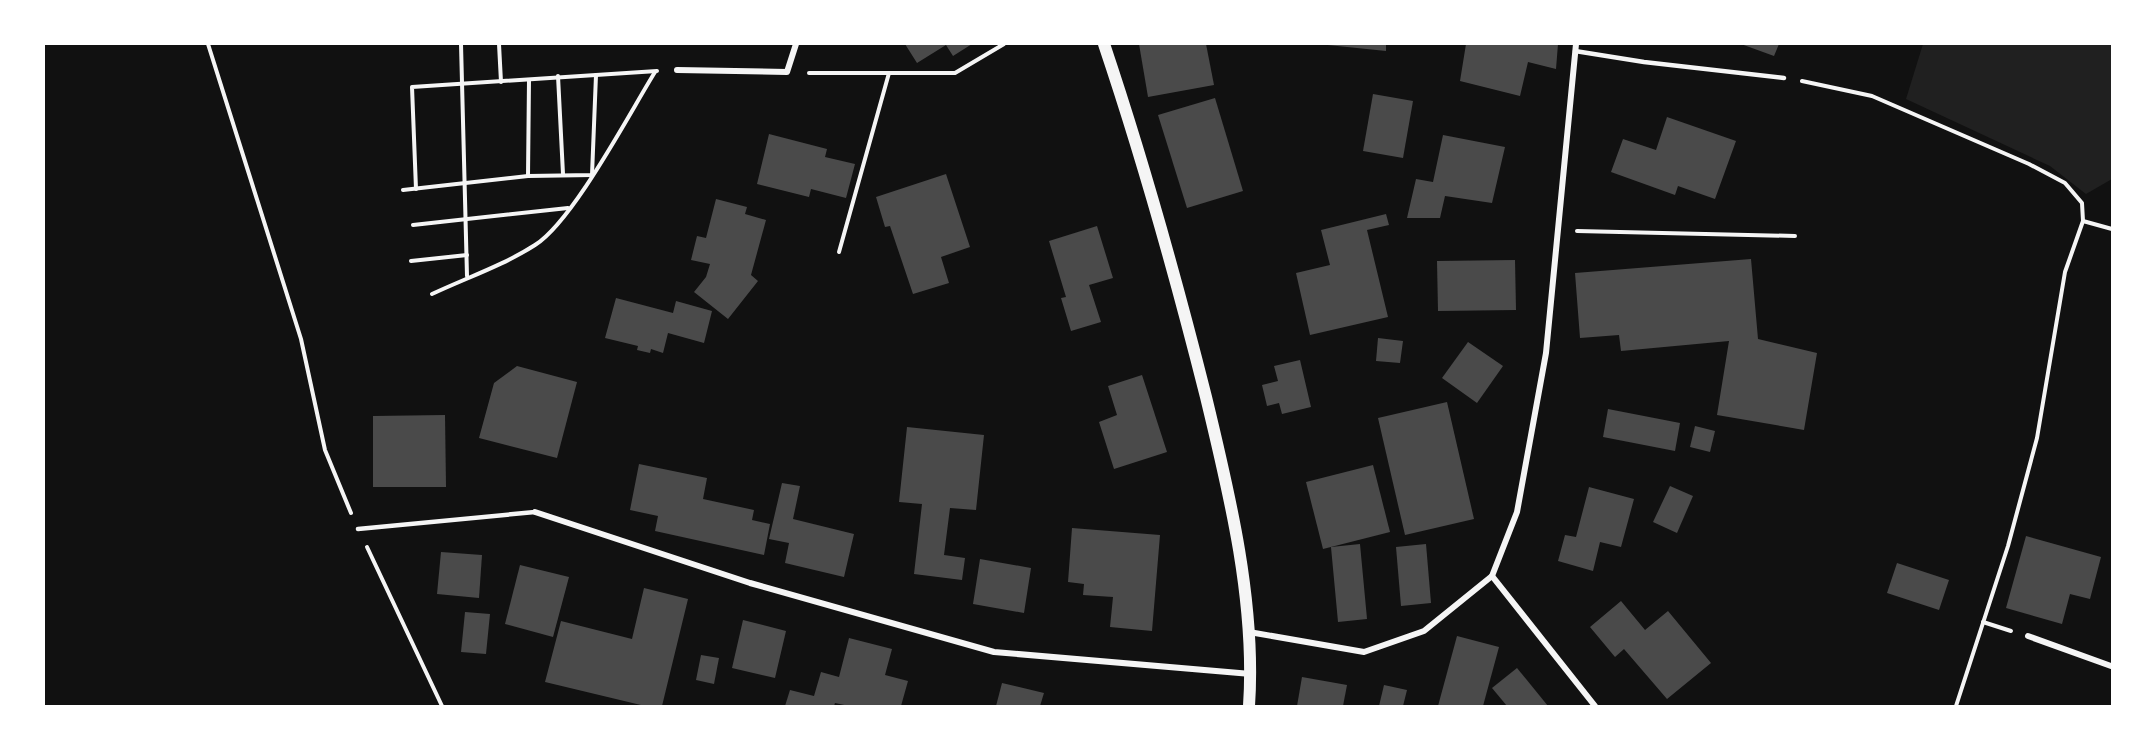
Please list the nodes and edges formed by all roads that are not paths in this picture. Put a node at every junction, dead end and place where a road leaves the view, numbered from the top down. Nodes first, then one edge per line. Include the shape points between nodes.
1 (796, 44) edge
2 (1104, 44) edge
3 (1575, 47) edge
4 (677, 70) road end
5 (1784, 78) road end
6 (535, 512) joint
7 (358, 529) road end
8 (1492, 576) junction
9 (1248, 632) junction
10 (2028, 636) road end
11 (2112, 664) edge
12 (1251, 674) junction
13 (1249, 706) edge
14 (1595, 706) edge

1 - 4 street via 787,72
2 - 9 main road via 1174,270 1222,463 1232,506
3 - 5 lane via 1644,62
3 - 8 street via 1546,353 1517,512
6 - 7 lane
6 - 12 street via 750,583 994,652
8 - 9 street via 1424,631 1364,652
8 - 14 street
9 - 12 main road
10 - 11 street
12 - 13 main road

